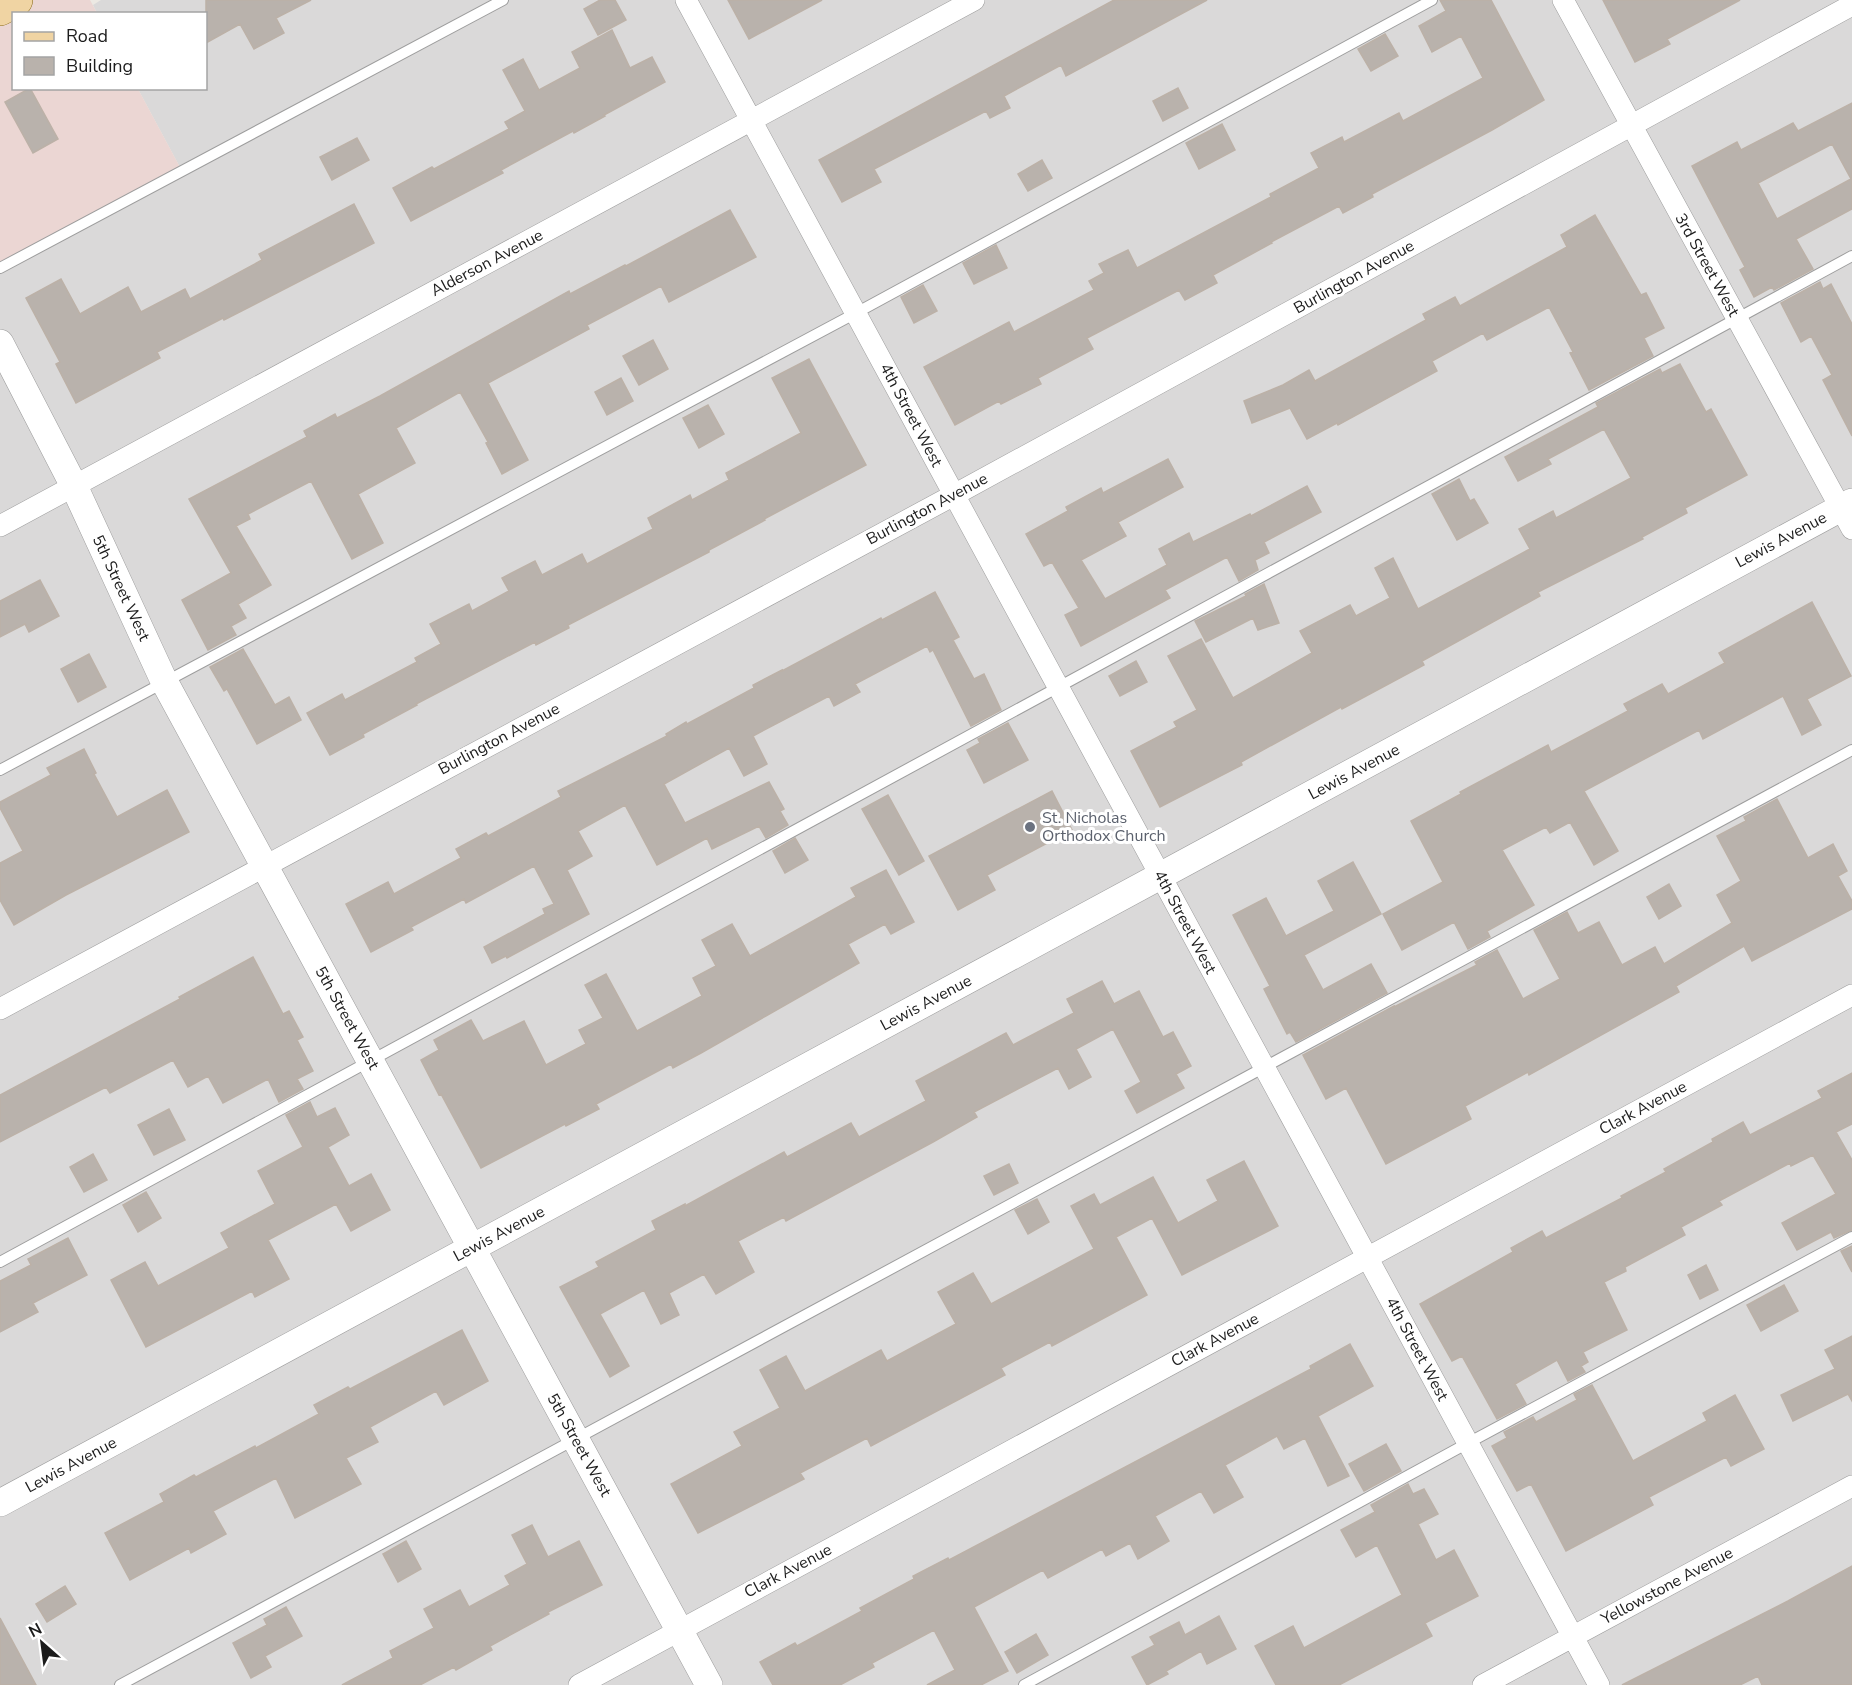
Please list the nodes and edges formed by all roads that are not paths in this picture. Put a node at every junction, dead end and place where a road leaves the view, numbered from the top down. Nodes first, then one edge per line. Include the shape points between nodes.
1 (16, 0) edge
2 (503, 0) edge
3 (686, 0) edge
4 (974, 0) edge
5 (1432, 0) edge
6 (1563, 0) edge
7 (1852, 5) edge
8 (0, 9) edge
9 (751, 120) junction
10 (1631, 125) junction
11 (1852, 256) edge
12 (0, 268) edge
13 (856, 313) junction
14 (1737, 319) junction
15 (0, 343) edge
16 (74, 486) junction
17 (954, 495) junction
18 (1848, 513) edge
19 (0, 526) edge
20 (164, 681) junction
21 (1058, 687) junction
22 (1852, 750) edge
23 (0, 770) edge
24 (264, 866) junction
25 (1161, 876) junction
26 (1852, 994) edge
27 (0, 1009) edge
28 (371, 1061) junction
29 (1264, 1067) junction
30 (1852, 1237) edge
31 (472, 1248) junction
32 (1367, 1257) junction
33 (0, 1262) edge
34 (576, 1440) junction
35 (1468, 1443) junction
36 (1852, 1486) edge
37 (0, 1503) edge
38 (680, 1630) junction
39 (1573, 1636) junction
40 (120, 1685) edge
41 (579, 1685) edge
42 (709, 1685) edge
43 (1024, 1685) edge
44 (1483, 1685) edge
45 (1599, 1685) edge

1 - 8 main road
2 - 12 lane
3 - 9 street, 4th Street West
4 - 9 street, Alderson Avenue
5 - 13 lane
6 - 10 street, 3rd Street West
7 - 10 street, Burlington Avenue
9 - 13 street, 4th Street West
9 - 16 street, Alderson Avenue
10 - 14 street, 3rd Street West
10 - 17 street, Burlington Avenue
11 - 14 lane
13 - 17 street, 4th Street West
13 - 20 lane
14 - 18 street, 3rd Street West
14 - 21 lane
15 - 16 street, 5th Street West
16 - 19 street, Alderson Avenue
16 - 20 street, 5th Street West
17 - 21 street, 4th Street West
17 - 24 street, Burlington Avenue
18 - 25 street, Lewis Avenue
20 - 23 lane
20 - 24 street, 5th Street West
21 - 25 street, 4th Street West
21 - 28 lane
22 - 29 lane
24 - 27 street, Burlington Avenue
24 - 28 street, 5th Street West
25 - 29 street, 4th Street West
25 - 31 street, Lewis Avenue
26 - 32 street, Clark Avenue
28 - 31 street, 5th Street West
28 - 33 lane
29 - 32 street, 4th Street West
29 - 34 lane
30 - 35 lane
31 - 34 street, 5th Street West
31 - 37 street, Lewis Avenue
32 - 35 street, 4th Street West
32 - 38 street, Clark Avenue
34 - 38 street, 5th Street West
34 - 40 lane
35 - 39 street, 4th Street West
35 - 43 lane
36 - 39 street, Yellowstone Avenue
38 - 41 street, Clark Avenue
38 - 42 street, 5th Street West
39 - 44 street, Yellowstone Avenue
39 - 45 street, 4th Street West

